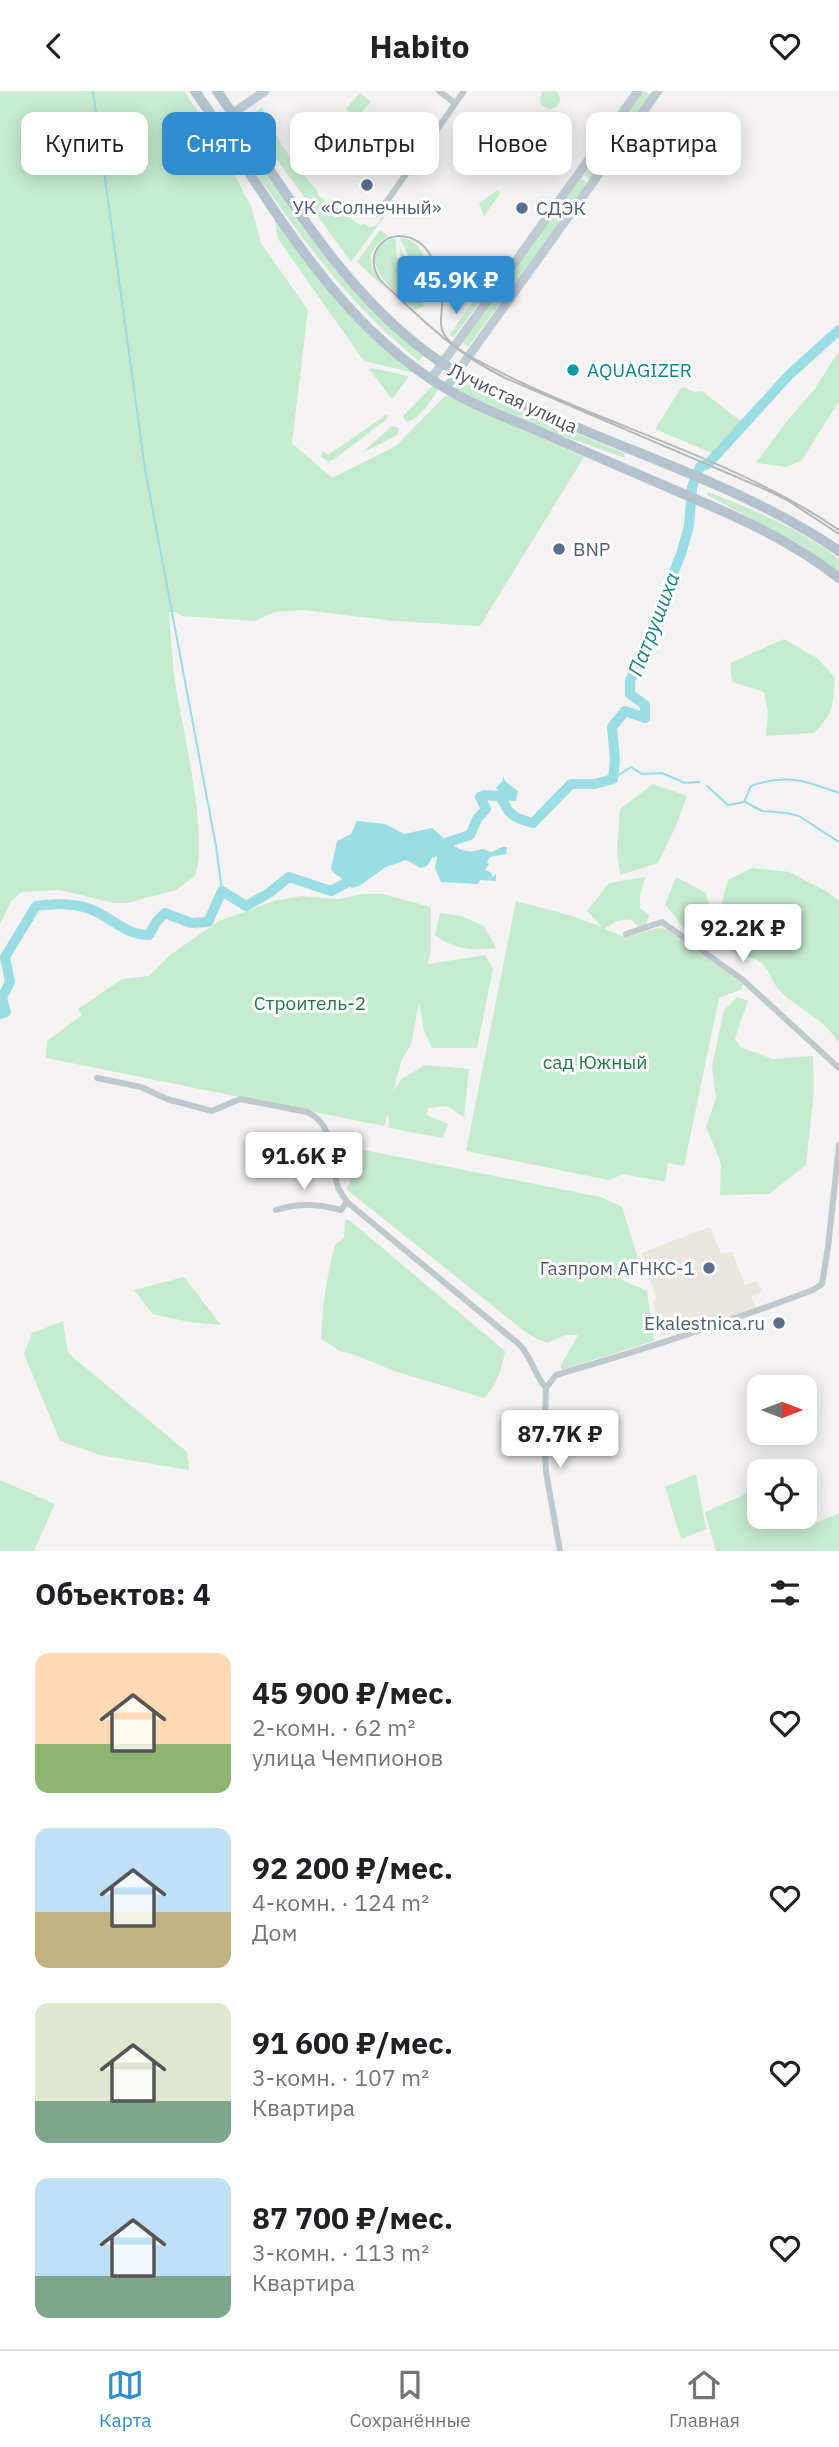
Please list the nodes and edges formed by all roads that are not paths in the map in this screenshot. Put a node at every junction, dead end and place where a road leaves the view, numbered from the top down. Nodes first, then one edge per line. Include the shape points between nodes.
1 (195, 91) edge
2 (217, 91) edge
3 (265, 91) edge
4 (439, 91) edge
5 (464, 91) edge
6 (638, 91) edge
7 (658, 91) edge
8 (455, 103) junction
9 (210, 112) edge
10 (231, 112) edge
11 (235, 112) edge
12 (252, 175) edge
13 (274, 175) edge
14 (378, 214) dead end
15 (442, 362) junction
16 (457, 372) junction
17 (430, 379) junction
18 (446, 388) junction
19 (839, 551) edge
20 (839, 578) edge
21 (626, 933) dead end
22 (839, 1068) edge
23 (97, 1078) dead end
24 (839, 1145) edge
25 (347, 1202) junction
26 (275, 1210) dead end
27 (546, 1388) junction
28 (560, 1551) edge

1 - 9 main road, Лучистая улица
2 - 10 main road, Лучистая улица
3 - 11 street
4 - 8 street
5 - 8 street
6 - 15 street
7 - 16 street
8 - 14 street
12 - 17 main road, Лучистая улица via 304,253 362,320
13 - 15 main road, Лучистая улица via 354,284 398,329
15 - 16 main road, Лучистая улица
15 - 17 street
16 - 18 street
16 - 19 main road, Лучистая улица via 782,516
17 - 18 main road, Лучистая улица
18 - 20 main road, Лучистая улица via 785,540
21 - 22 street via 662,922 743,980
23 - 25 street via 212,1111 240,1099 307,1112 323,1123 329,1136 338,1188
24 - 27 street via 821,1285 716,1326 556,1375
25 - 26 street via 341,1210 324,1205
25 - 27 street via 520,1345
27 - 28 street via 546,1472

